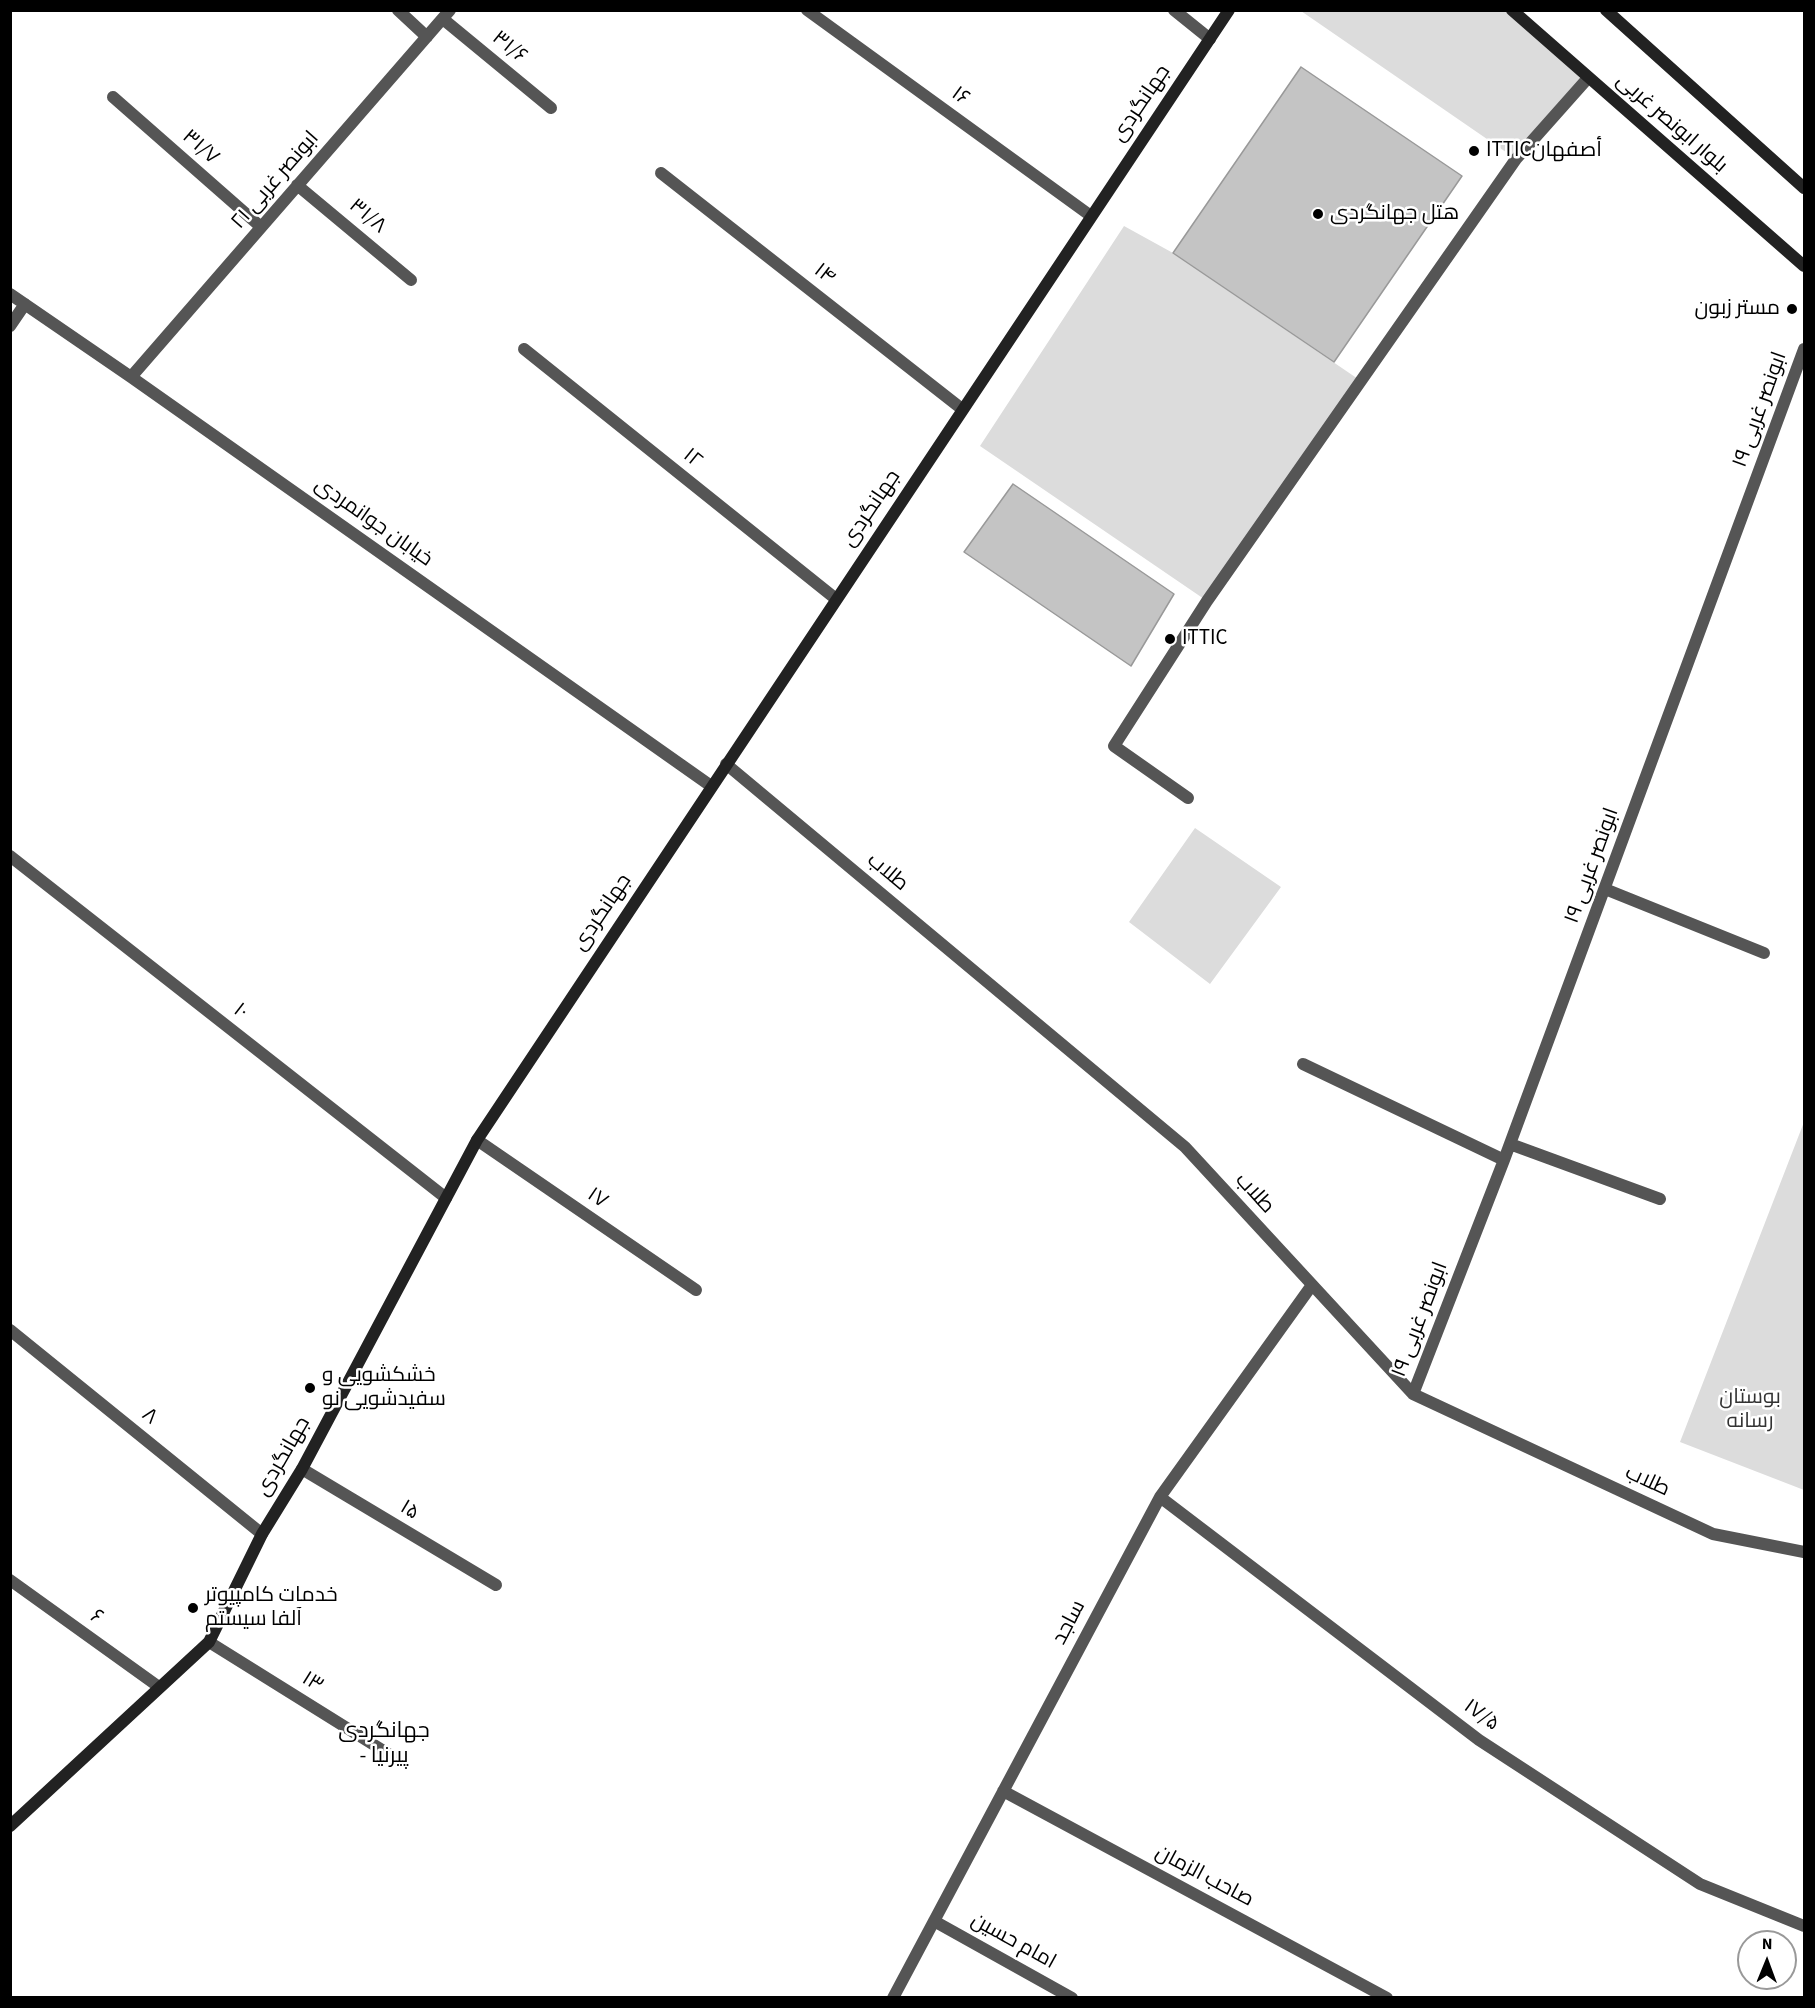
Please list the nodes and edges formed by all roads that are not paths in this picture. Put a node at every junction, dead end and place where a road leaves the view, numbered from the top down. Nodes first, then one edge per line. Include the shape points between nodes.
1 (398, 10) edge
2 (807, 10) edge
3 (1174, 10) edge
4 (1229, 10) edge
5 (1512, 10) edge
6 (1606, 10) edge
7 (446, 15) edge
8 (427, 37) junction
9 (1210, 39) junction
10 (1588, 78) junction
11 (113, 97) dead end
12 (551, 108) dead end
13 (661, 173) dead end
14 (297, 185) junction
15 (1804, 188) edge
16 (1090, 216) junction
17 (261, 227) junction
18 (1804, 266) edge
19 (411, 279) dead end
20 (10, 294) edge
21 (25, 304) junction
22 (10, 326) edge
23 (524, 350) dead end
24 (1804, 350) edge
25 (131, 377) junction
26 (963, 409) junction
27 (836, 599) junction
28 (726, 764) junction
29 (711, 786) junction
30 (1188, 798) dead end
31 (10, 856) edge
32 (1605, 890) junction
33 (1764, 954) dead end
34 (1303, 1064) dead end
35 (477, 1140) junction
36 (1510, 1144) junction
37 (1504, 1160) junction
38 (446, 1198) junction
39 (1660, 1199) dead end
40 (1312, 1286) junction
41 (696, 1290) dead end
42 (10, 1330) edge
43 (1413, 1394) junction
44 (302, 1469) junction
45 (1160, 1497) junction
46 (262, 1534) junction
47 (1804, 1551) edge
48 (10, 1580) edge
49 (496, 1585) dead end
50 (209, 1642) junction
51 (159, 1687) junction
52 (395, 1758) dead end
53 (1003, 1791) junction
54 (10, 1826) edge
55 (934, 1921) junction
56 (1804, 1926) edge
57 (893, 1998) edge
58 (1072, 1998) edge
59 (1387, 1998) edge

1 - 8 street
2 - 16 street, ۱۶
3 - 9 street
4 - 9 street, جهانگردی
5 - 10 street, بلوار ابونصر غربی
6 - 15 street, بلوار ابونصر غربی
7 - 8 street, ابونصر غربی ۲۱
7 - 12 street, ۳۱/۶
8 - 14 street, ابونصر غربی ۲۱
9 - 16 street, جهانگردی
10 - 18 street, بلوار ابونصر غربی
10 - 30 street via 1516,159 1208,602 1114,746
11 - 17 street, ۳۱/۷
13 - 26 street, ۱۴
14 - 17 street, ابونصر غربی ۲۱
14 - 19 street, ۳۱/۸
16 - 26 street, جهانگردی
17 - 25 street, ابونصر غربی ۲۱
20 - 21 street, خیابان جوانمردی
21 - 22 street
21 - 25 street, خیابان جوانمردی
23 - 27 street, ۱۲
24 - 32 street, ابونصر غربی ۱۹
25 - 29 street, خیابان جوانمردی
26 - 27 street, جهانگردی
27 - 28 street, جهانگردی
28 - 29 street, جهانگردی
28 - 40 street, طلاب via 1185,1147
29 - 35 street, جهانگردی
31 - 38 street, ۱۰
32 - 33 street
32 - 36 street, ابونصر غربی ۱۹
34 - 37 street
35 - 38 street, جهانگردی
35 - 41 street, ۱۷
36 - 37 street, ابونصر غربی ۱۹
36 - 39 street
37 - 43 street, ابونصر غربی ۱۹
38 - 44 street, جهانگردی
40 - 43 street, طلاب
40 - 45 street, ساجد
42 - 46 street, ۸
43 - 47 street, طلاب via 1713,1534
44 - 46 street, جهانگردی
44 - 49 street, ۱۵
45 - 53 street, ساجد
45 - 56 street, ۱۷/۵ via 1479,1740 1700,1884
46 - 50 street, جهانگردی
48 - 51 street, ۶
50 - 51 street, جهانگردی
50 - 52 street, ۱۳
51 - 54 street, جهانگردی
53 - 55 street, ساجد
53 - 59 street, صاحب الزمان
55 - 57 street, ساجد
55 - 58 street, امام حسین

